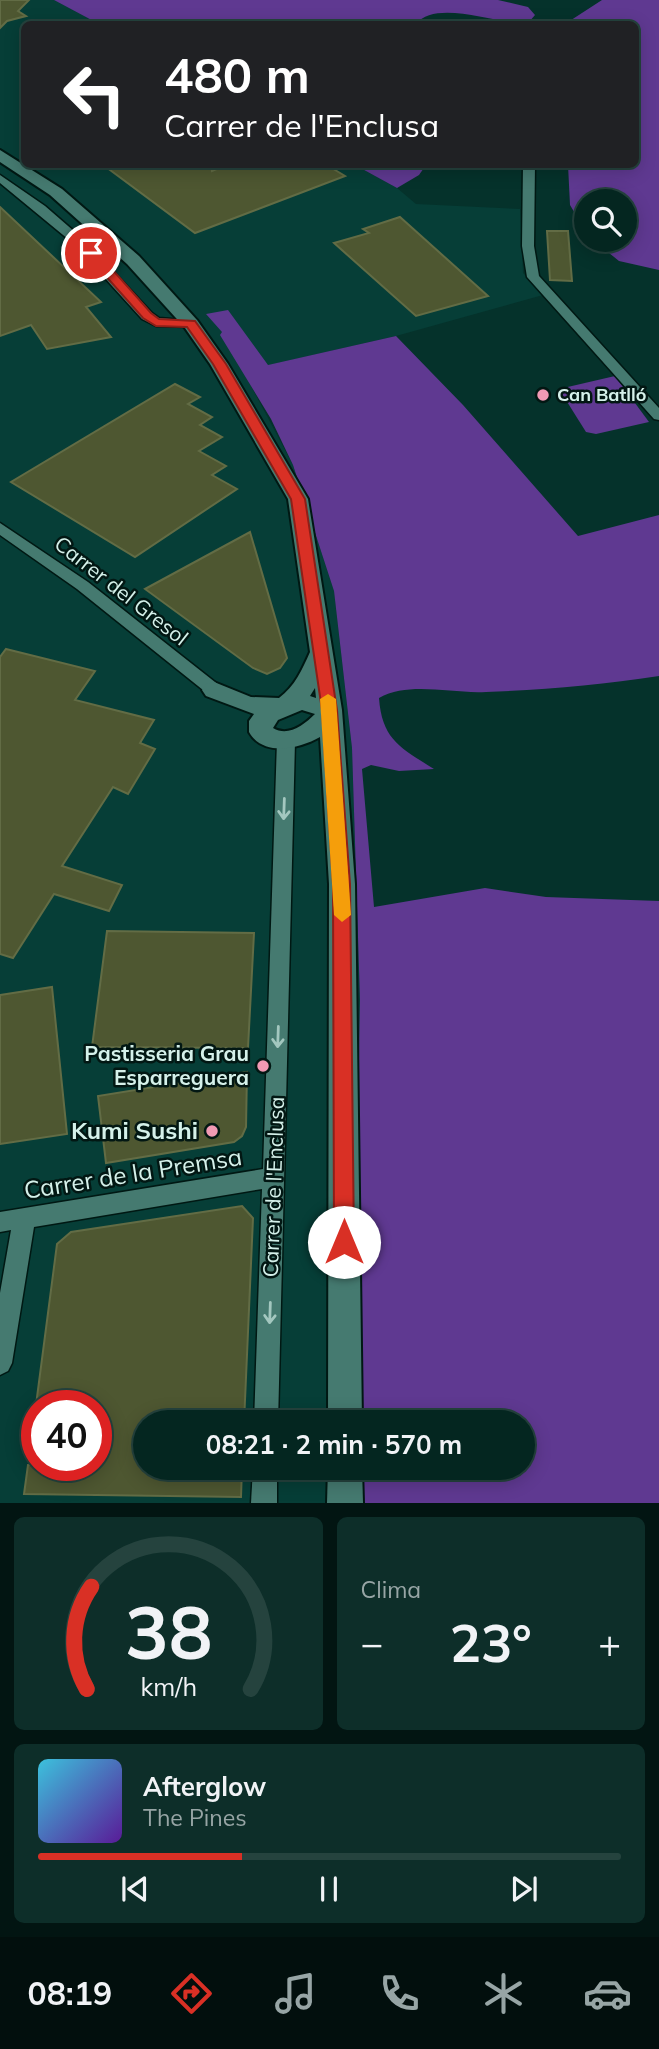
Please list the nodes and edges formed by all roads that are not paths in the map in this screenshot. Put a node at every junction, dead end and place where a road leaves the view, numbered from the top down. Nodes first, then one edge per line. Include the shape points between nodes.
1 (0, 155) edge
2 (528, 168) edge
3 (0, 178) edge
4 (191, 324) junction
5 (659, 416) edge
6 (0, 528) edge
7 (321, 652) junction
8 (214, 690) junction
9 (283, 707) junction
10 (330, 710) junction
11 (261, 730) junction
12 (286, 741) junction
13 (332, 776) junction
14 (274, 1177) junction
15 (24, 1218) junction
16 (0, 1222) edge
17 (0, 1363) edge
18 (266, 1410) edge
19 (345, 1410) edge
20 (265, 1480) edge
21 (345, 1480) edge
22 (264, 1503) edge
23 (345, 1503) edge

1 - 4 street via 56,192 133,260
2 - 5 street via 528,246 533,277
3 - 4 street via 91,253 147,316 156,322
4 - 7 street via 298,499
6 - 8 street, Carrer del Gresol via 119,611
7 - 9 street via 302,691
7 - 10 street
8 - 9 street via 248,705
8 - 11 street via 229,710
9 - 10 street via 302,702
9 - 11 street via 264,718
10 - 12 street via 317,728
10 - 13 street
11 - 12 street via 268,738
12 - 13 street via 310,749
12 -> 14 street, Carrer de l'Enclusa
13 - 19 street via 342,907
14 - 15 street, Carrer de la Premsa
14 -> 18 street, Carrer de l'Enclusa
15 - 16 street, Carrer de la Premsa
15 - 17 street
20 - 22 street
21 - 23 street

